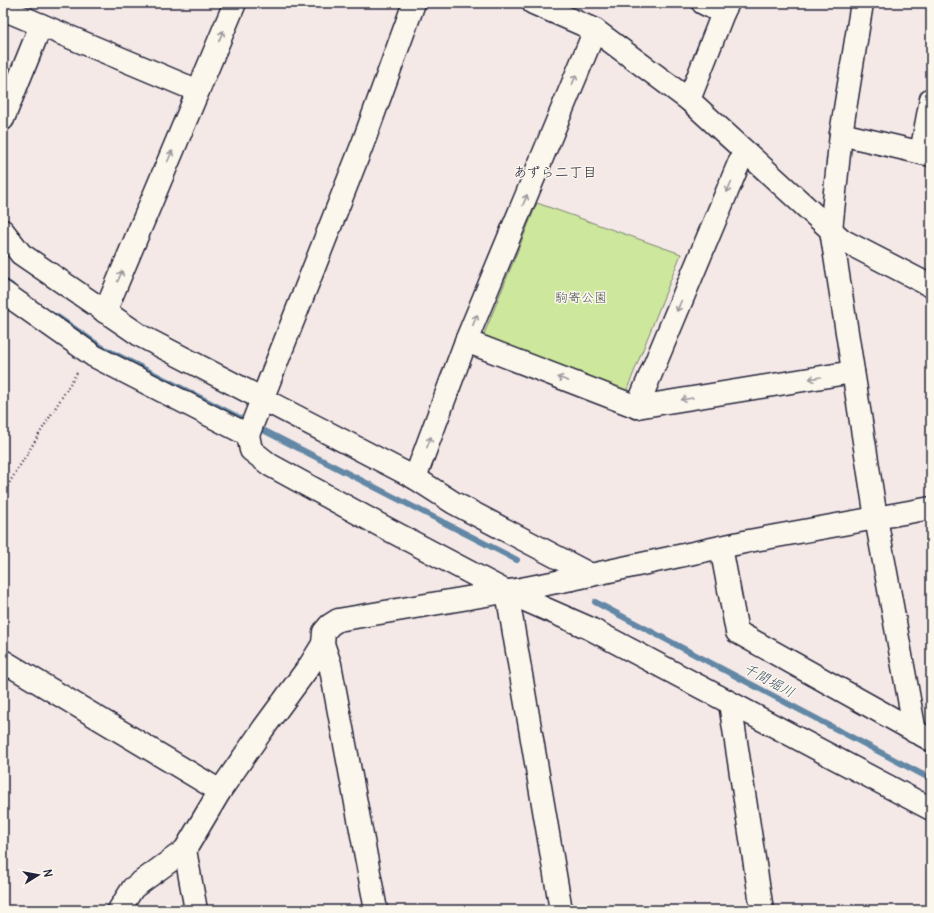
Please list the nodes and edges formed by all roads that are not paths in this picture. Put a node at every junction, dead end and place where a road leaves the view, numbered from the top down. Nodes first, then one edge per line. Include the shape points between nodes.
1 (235, 3) edge
2 (414, 3) edge
3 (533, 3) edge
4 (703, 3) edge
5 (862, 3) edge
6 (725, 8) edge
7 (3, 9) edge
8 (41, 25) junction
9 (595, 30) junction
10 (198, 90) junction
11 (931, 99) edge
12 (689, 100) junction
13 (3, 118) edge
14 (841, 134) junction
15 (744, 150) junction
16 (926, 154) edge
17 (831, 230) junction
18 (3, 231) edge
19 (931, 286) edge
20 (3, 292) edge
21 (105, 312) junction
22 (466, 341) junction
23 (854, 372) junction
24 (260, 404) junction
25 (637, 407) junction
26 (248, 433) junction
27 (415, 478) junction
28 (931, 508) edge
29 (876, 518) junction
30 (721, 547) junction
31 (581, 577) junction
32 (507, 592) junction
33 (323, 644) junction
34 (3, 661) edge
35 (730, 703) junction
36 (923, 736) edge
37 (220, 791) junction
38 (930, 814) edge
39 (185, 850) junction
40 (119, 910) edge
41 (196, 910) edge
42 (376, 910) edge
43 (561, 910) edge
44 (762, 910) edge

10 -> 1 street
2 - 24 street via 363,143
3 - 9 street
4 - 6 street
5 - 14 street
6 - 12 street
7 - 8 street
8 - 10 street
8 - 13 street
9 - 12 street
22 -> 9 street
21 -> 10 street
11 - 16 street
12 - 15 street
14 - 16 street
14 - 17 street
15 - 17 street
15 -> 25 street
17 - 19 street via 842,240
17 - 23 street
18 - 21 street via 21,254
20 - 26 street via 89,353
21 - 24 street via 141,336
25 -> 22 street
27 -> 22 street
23 -> 25 street
23 - 29 street
24 - 26 street
24 - 27 street
26 - 32 street via 252,450 270,465
27 - 31 street
28 - 29 street
29 - 30 street
29 - 36 street
30 - 31 street
30 - 36 street via 737,632
31 - 32 street
32 - 33 street via 338,620 324,632
32 - 35 street via 588,628
32 - 43 street
33 - 37 street
33 - 42 street via 330,664
34 - 37 street
35 - 38 street
35 - 44 street
37 - 39 street
39 - 40 street via 133,888
39 - 41 street

